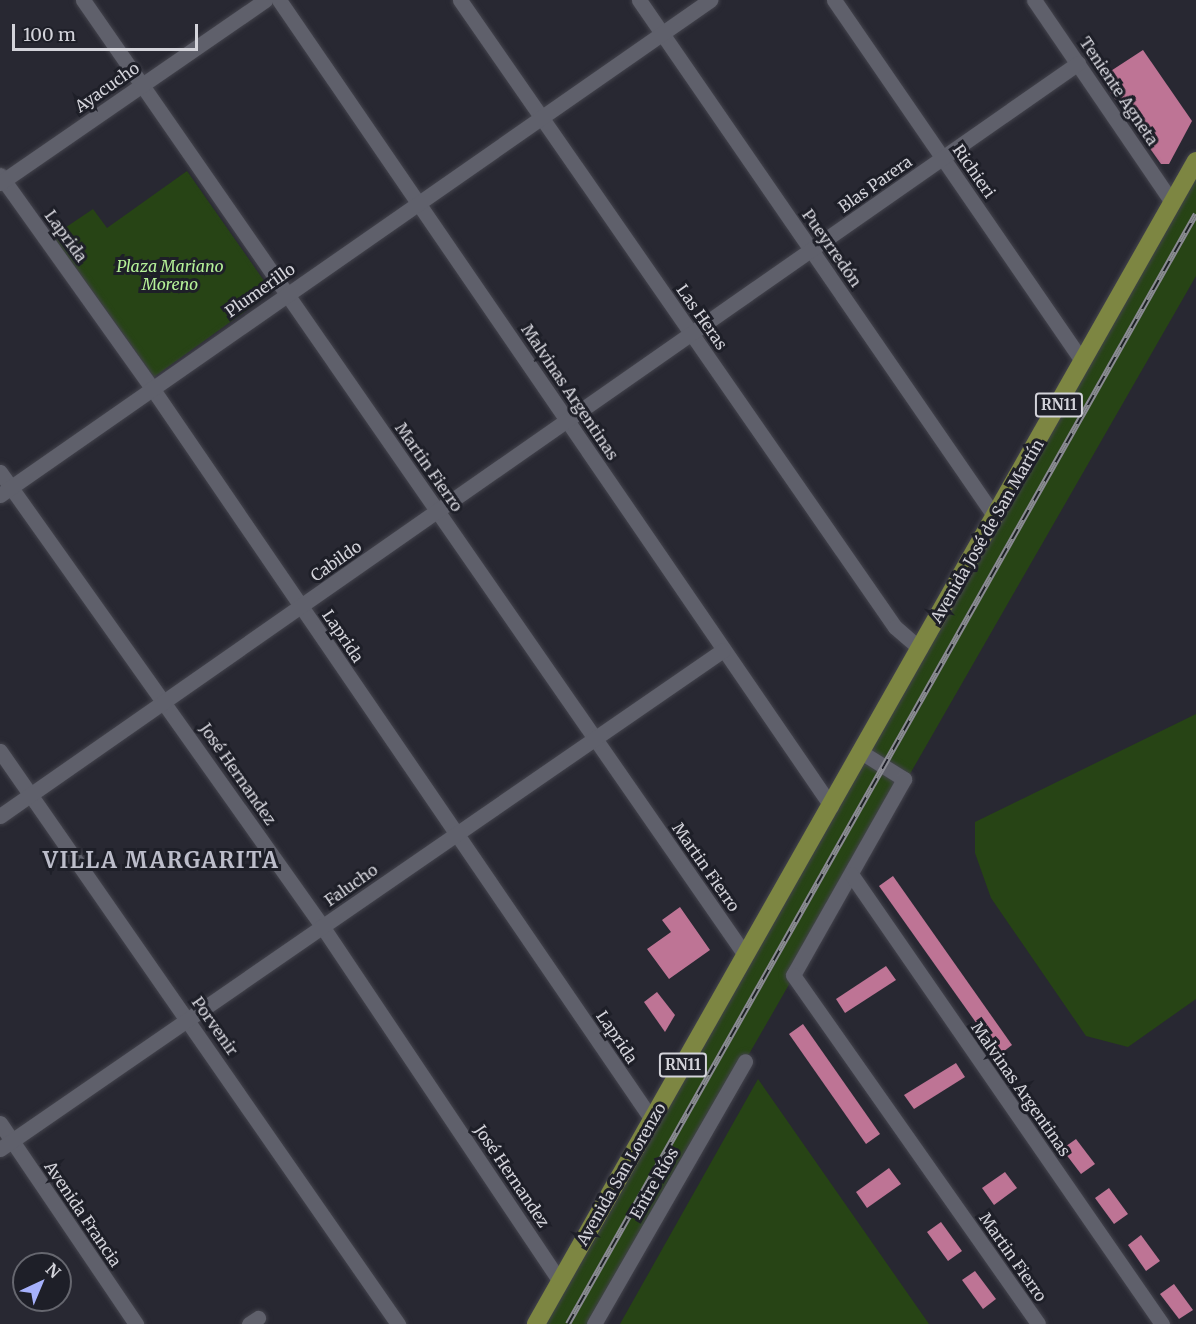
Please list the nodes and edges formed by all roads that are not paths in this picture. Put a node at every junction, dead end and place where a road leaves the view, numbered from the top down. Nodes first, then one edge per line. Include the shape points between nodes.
1 (83, 0) edge
2 (265, 0) edge
3 (279, 0) edge
4 (460, 0) edge
5 (639, 0) edge
6 (710, 0) edge
7 (834, 0) edge
8 (1034, 0) edge
9 (661, 34) junction
10 (1078, 63) junction
11 (142, 85) junction
12 (541, 117) junction
13 (943, 158) junction
14 (1196, 161) edge
15 (1, 180) edge
16 (418, 201) junction
17 (1172, 202) junction
18 (811, 250) junction
19 (286, 294) junction
20 (692, 334) junction
21 (1083, 362) junction
22 (152, 388) junction
23 (569, 422) junction
24 (0, 472) edge
25 (5, 491) edge
26 (438, 512) junction
27 (995, 516) junction
28 (301, 606) junction
29 (920, 649) junction
30 (723, 650) junction
31 (164, 701) junction
32 (595, 738) junction
33 (0, 751) edge
34 (861, 752) junction
35 (31, 795) junction
36 (831, 806) junction
37 (0, 816) edge
38 (456, 834) junction
39 (851, 874) junction
40 (322, 926) junction
41 (745, 956) junction
42 (189, 1018) junction
43 (745, 1061) dead end
44 (652, 1120) junction
45 (0, 1123) edge
46 (6, 1145) edge
47 (560, 1281) junction
48 (136, 1324) edge
49 (398, 1324) edge
50 (536, 1324) edge
51 (594, 1324) edge
52 (1038, 1324) edge
53 (1162, 1324) edge

1 - 11 street, Martin Fierro
2 - 11 street, Ayacucho
3 - 16 street, Malvinas Argentinas
4 - 12 street, Las Heras
5 - 9 street, Pueyrredón
6 - 9 street, Plumerillo
7 - 13 street, Richieri
8 - 10 street, Teniente Agneta
9 - 12 street, Plumerillo
9 - 18 street, Pueyrredón
10 - 13 street, Blas Parera
10 - 17 street, Teniente Agneta
11 - 15 street, Ayacucho
11 - 19 street, Martin Fierro
12 - 16 street, Plumerillo
12 - 20 street, Las Heras
13 - 18 street, Blas Parera
13 - 21 street, Richieri
14 - 17 main road, Avenida José de San Martín / RN11
15 - 22 street, Laprida
16 - 19 street, Plumerillo
16 - 23 street, Malvinas Argentinas
17 - 21 main road, Avenida José de San Martín / RN11
18 - 20 street, Blas Parera
18 - 27 street, Pueyrredón
19 - 22 street, Plumerillo
19 - 26 street, Martin Fierro
20 - 23 street, Cabildo
20 - 29 street, Las Heras via 895,627
21 - 27 main road, Avenida José de San Martín / RN11
22 - 25 street, Plumerillo
22 - 28 street, Laprida
23 - 26 street, Cabildo
23 - 30 street, Malvinas Argentinas
24 - 25 street, José Hernandez
25 - 31 street, José Hernandez
26 - 28 street, Cabildo
26 - 32 street, Martin Fierro
27 - 29 main road, Avenida José de San Martín / RN11
28 - 31 street, Cabildo
28 - 38 street, Laprida
29 - 34 main road, Avenida José de San Martín / RN11
30 - 32 street, Falucho
30 - 36 street, Malvinas Argentinas
31 - 35 street, Cabildo
31 - 40 street, José Hernandez
32 - 38 street, Falucho
32 - 41 street, Martin Fierro
33 - 35 street, Porvenir
34 - 36 main road, Avenida José de San Martín / RN11
34 - 39 street via 904,779
35 - 37 street, Cabildo
35 - 42 street, Porvenir
36 - 41 main road, Avenida San Lorenzo / RN11
38 - 40 street, Falucho
38 - 44 street, Laprida
39 - 52 street, Martin Fierro via 794,975
39 - 53 street, Malvinas Argentinas
40 - 42 street, Falucho
40 - 47 street, José Hernandez
41 - 44 main road, Avenida San Lorenzo / RN11
42 - 46 street, Falucho
42 - 49 street, Porvenir
43 - 51 street, Entre Ríos
44 - 47 main road, Avenida San Lorenzo / RN11
45 - 46 street, Avenida Francia
46 - 48 street, Avenida Francia
47 - 50 main road, Avenida San Lorenzo / RN11

